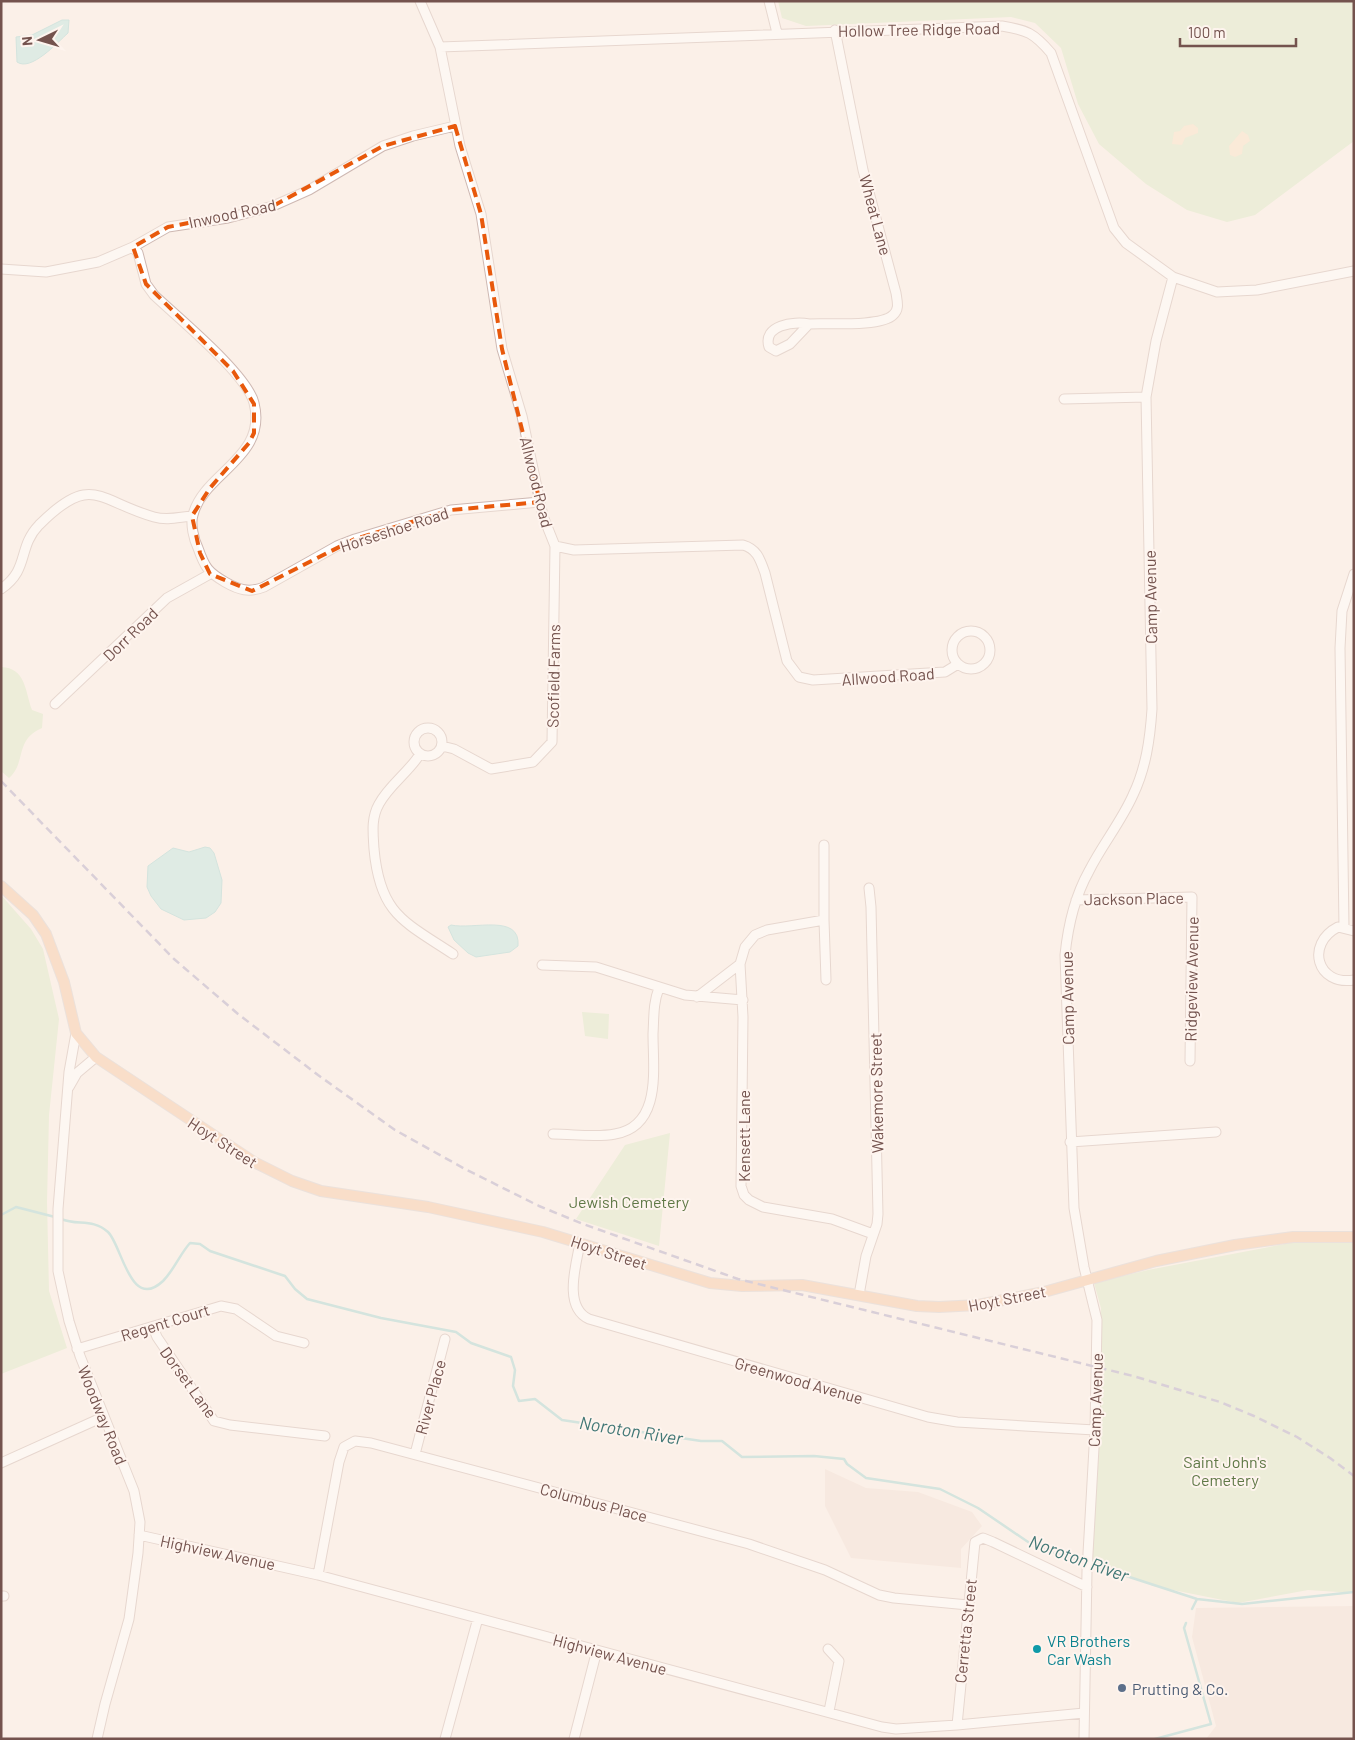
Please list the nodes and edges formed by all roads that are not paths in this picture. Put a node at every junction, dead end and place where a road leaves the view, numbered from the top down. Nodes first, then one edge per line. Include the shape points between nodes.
1 (420, 1) edge
2 (769, 1) edge
3 (835, 30) junction
4 (777, 33) junction
5 (440, 47) junction
6 (455, 126) junction
7 (133, 247) junction
8 (1, 269) edge
9 (1354, 271) edge
10 (1173, 277) junction
11 (809, 324) dead end
12 (1146, 398) junction
13 (1064, 399) dead end
14 (540, 502) junction
15 (192, 516) junction
16 (555, 546) junction
17 (210, 574) junction
18 (1354, 574) edge
19 (1, 589) edge
20 (958, 664) junction
21 (56, 704) dead end
22 (442, 746) junction
23 (420, 754) junction
24 (824, 845) dead end
25 (1, 886) edge
26 (869, 888) dead end
27 (1192, 897) joint
28 (1076, 900) junction
29 (824, 920) junction
30 (1344, 928) junction
31 (1354, 931) edge
32 (453, 954) dead end
33 (740, 964) junction
34 (542, 965) dead end
35 (826, 980) dead end
36 (1354, 980) edge
37 (660, 988) junction
38 (697, 997) junction
39 (743, 1000) junction
40 (76, 1032) junction
41 (96, 1057) junction
42 (1190, 1061) dead end
43 (69, 1087) junction
44 (1216, 1132) dead end
45 (554, 1134) dead end
46 (1070, 1142) junction
47 (873, 1234) junction
48 (1354, 1237) edge
49 (580, 1243) junction
50 (1088, 1281) junction
51 (859, 1295) junction
52 (153, 1327) junction
53 (446, 1339) dead end
54 (304, 1343) dead end
55 (77, 1348) junction
56 (103, 1417) junction
57 (1095, 1430) junction
58 (325, 1436) dead end
59 (415, 1454) junction
60 (1, 1463) edge
61 (140, 1535) junction
62 (318, 1575) junction
63 (1087, 1587) junction
64 (968, 1605) junction
65 (478, 1618) junction
66 (828, 1649) dead end
67 (597, 1650) junction
68 (829, 1711) junction
69 (1084, 1713) junction
70 (957, 1725) junction
71 (97, 1739) edge
72 (445, 1739) edge
73 (574, 1739) edge
74 (1084, 1739) edge

1 - 5 street
2 - 4 street
3 - 4 street, Hollow Tree Ridge Road
3 - 10 street, Hollow Tree Ridge Road via 1002,26 1022,29 1036,36 1051,53 1114,228 1126,243
3 - 11 street, Wheat Lane via 858,146 898,308 893,315 876,321
4 - 5 street, Hollow Tree Ridge Road
5 - 6 street, Allwood Road
6 - 7 street, Inwood Road via 383,146 317,186 273,206 228,218 168,227
6 - 14 street, Allwood Road via 481,214 502,349 522,416
7 - 8 street, Inwood Road via 98,262 72,268 24,272
7 - 15 street via 150,289 233,371 254,404 254,434 210,488
9 - 10 street, Hollow Tree Ridge Road via 1235,292 1210,290
10 - 12 street, Camp Avenue via 1156,341
12 - 13 street
12 - 28 street, Camp Avenue via 1150,739 1134,794 1089,871
14 - 16 street, Allwood Road
14 - 17 street, Horseshoe Road via 451,510 355,539 252,592 235,588
15 - 17 street via 196,542
15 - 19 street via 154,517 100,495 80,495 34,531 25,547 22,567
16 - 20 street, Allwood Road via 574,550 750,547 765,572 787,661 793,671 805,679 945,672
16 - 22 street, Scofield Farms via 552,742 533,762 491,769
17 - 21 street, Dorr Road via 167,598
18 - 30 street via 1342,611 1340,648
20 - 20 street, Allwood Road via 963,668 976,669 987,662 990,645 983,635 966,631 956,637 952,654
22 - 23 street via 433,756
22 - 23 street via 438,732 424,729 414,739
23 - 32 street via 376,811 373,836 376,868 380,888 396,915
24 - 29 street
25 - 40 main road, Hoyt Street via 33,915 50,941
26 - 47 street, Wakemore Street via 878,1204 878,1224
27 - 28 street, Jackson Place
27 - 42 street, Ridgeview Avenue
28 - 46 street, Camp Avenue via 1068,926 1065,955
29 - 33 street, Kensett Lane via 755,935 745,947
29 - 35 street
30 - 31 street
30 - 36 street via 1338,927 1325,935 1318,948 1318,956 1322,967 1334,979
33 - 38 street, Kensett Lane
33 - 39 street, Kensett Lane
34 - 37 street via 596,967
37 - 38 street
37 - 45 street via 654,1003 652,1097 644,1118 632,1128 616,1134
38 - 39 street
39 - 47 street, Kensett Lane via 741,1177 744,1195 763,1208 832,1219
40 - 41 main road, Hoyt Street
40 - 43 street, Woodway Road
41 - 43 street via 77,1073
41 - 49 main road, Hoyt Street via 242,1155 292,1181 330,1192 428,1207
43 - 55 street, Woodway Road via 57,1222 58,1271
44 - 46 street
46 - 50 street, Camp Avenue via 1074,1208
47 - 51 street, Wakemore Street
48 - 50 main road, Hoyt Street via 1293,1237 1235,1245 1156,1261
49 - 51 main road, Hoyt Street via 710,1283 742,1286 791,1284
49 - 57 street, Greenwood Avenue via 574,1300 578,1312 589,1319 928,1417 957,1422
50 - 51 main road, Hoyt Street via 965,1307 917,1306
50 - 57 street, Camp Avenue via 1097,1320
52 - 54 street, Regent Court via 210,1308 228,1306 276,1336
52 - 55 street, Regent Court
52 - 58 street, Dorset Lane via 214,1420 230,1425
53 - 59 street, River Place
55 - 56 street, Woodway Road
56 - 60 street
56 - 61 street, Woodway Road via 136,1497
57 - 63 street, Camp Avenue
59 - 62 street, Columbus Place via 371,1442 355,1441 344,1447
59 - 64 street, Columbus Place via 749,1544 825,1570 878,1595
61 - 62 street, Highview Avenue
61 - 71 street, Woodway Road via 129,1618
62 - 65 street, Highview Avenue
63 - 64 street, Cerretta Street via 993,1542 978,1539 973,1552
63 - 69 street, Camp Avenue
64 - 70 street, Cerretta Street
65 - 67 street, Highview Avenue
65 - 72 street
66 - 68 street via 838,1661
67 - 68 street, Highview Avenue
67 - 73 street
68 - 70 street, Highview Avenue via 890,1728
69 - 70 street, Highview Avenue
69 - 74 street, Camp Avenue

